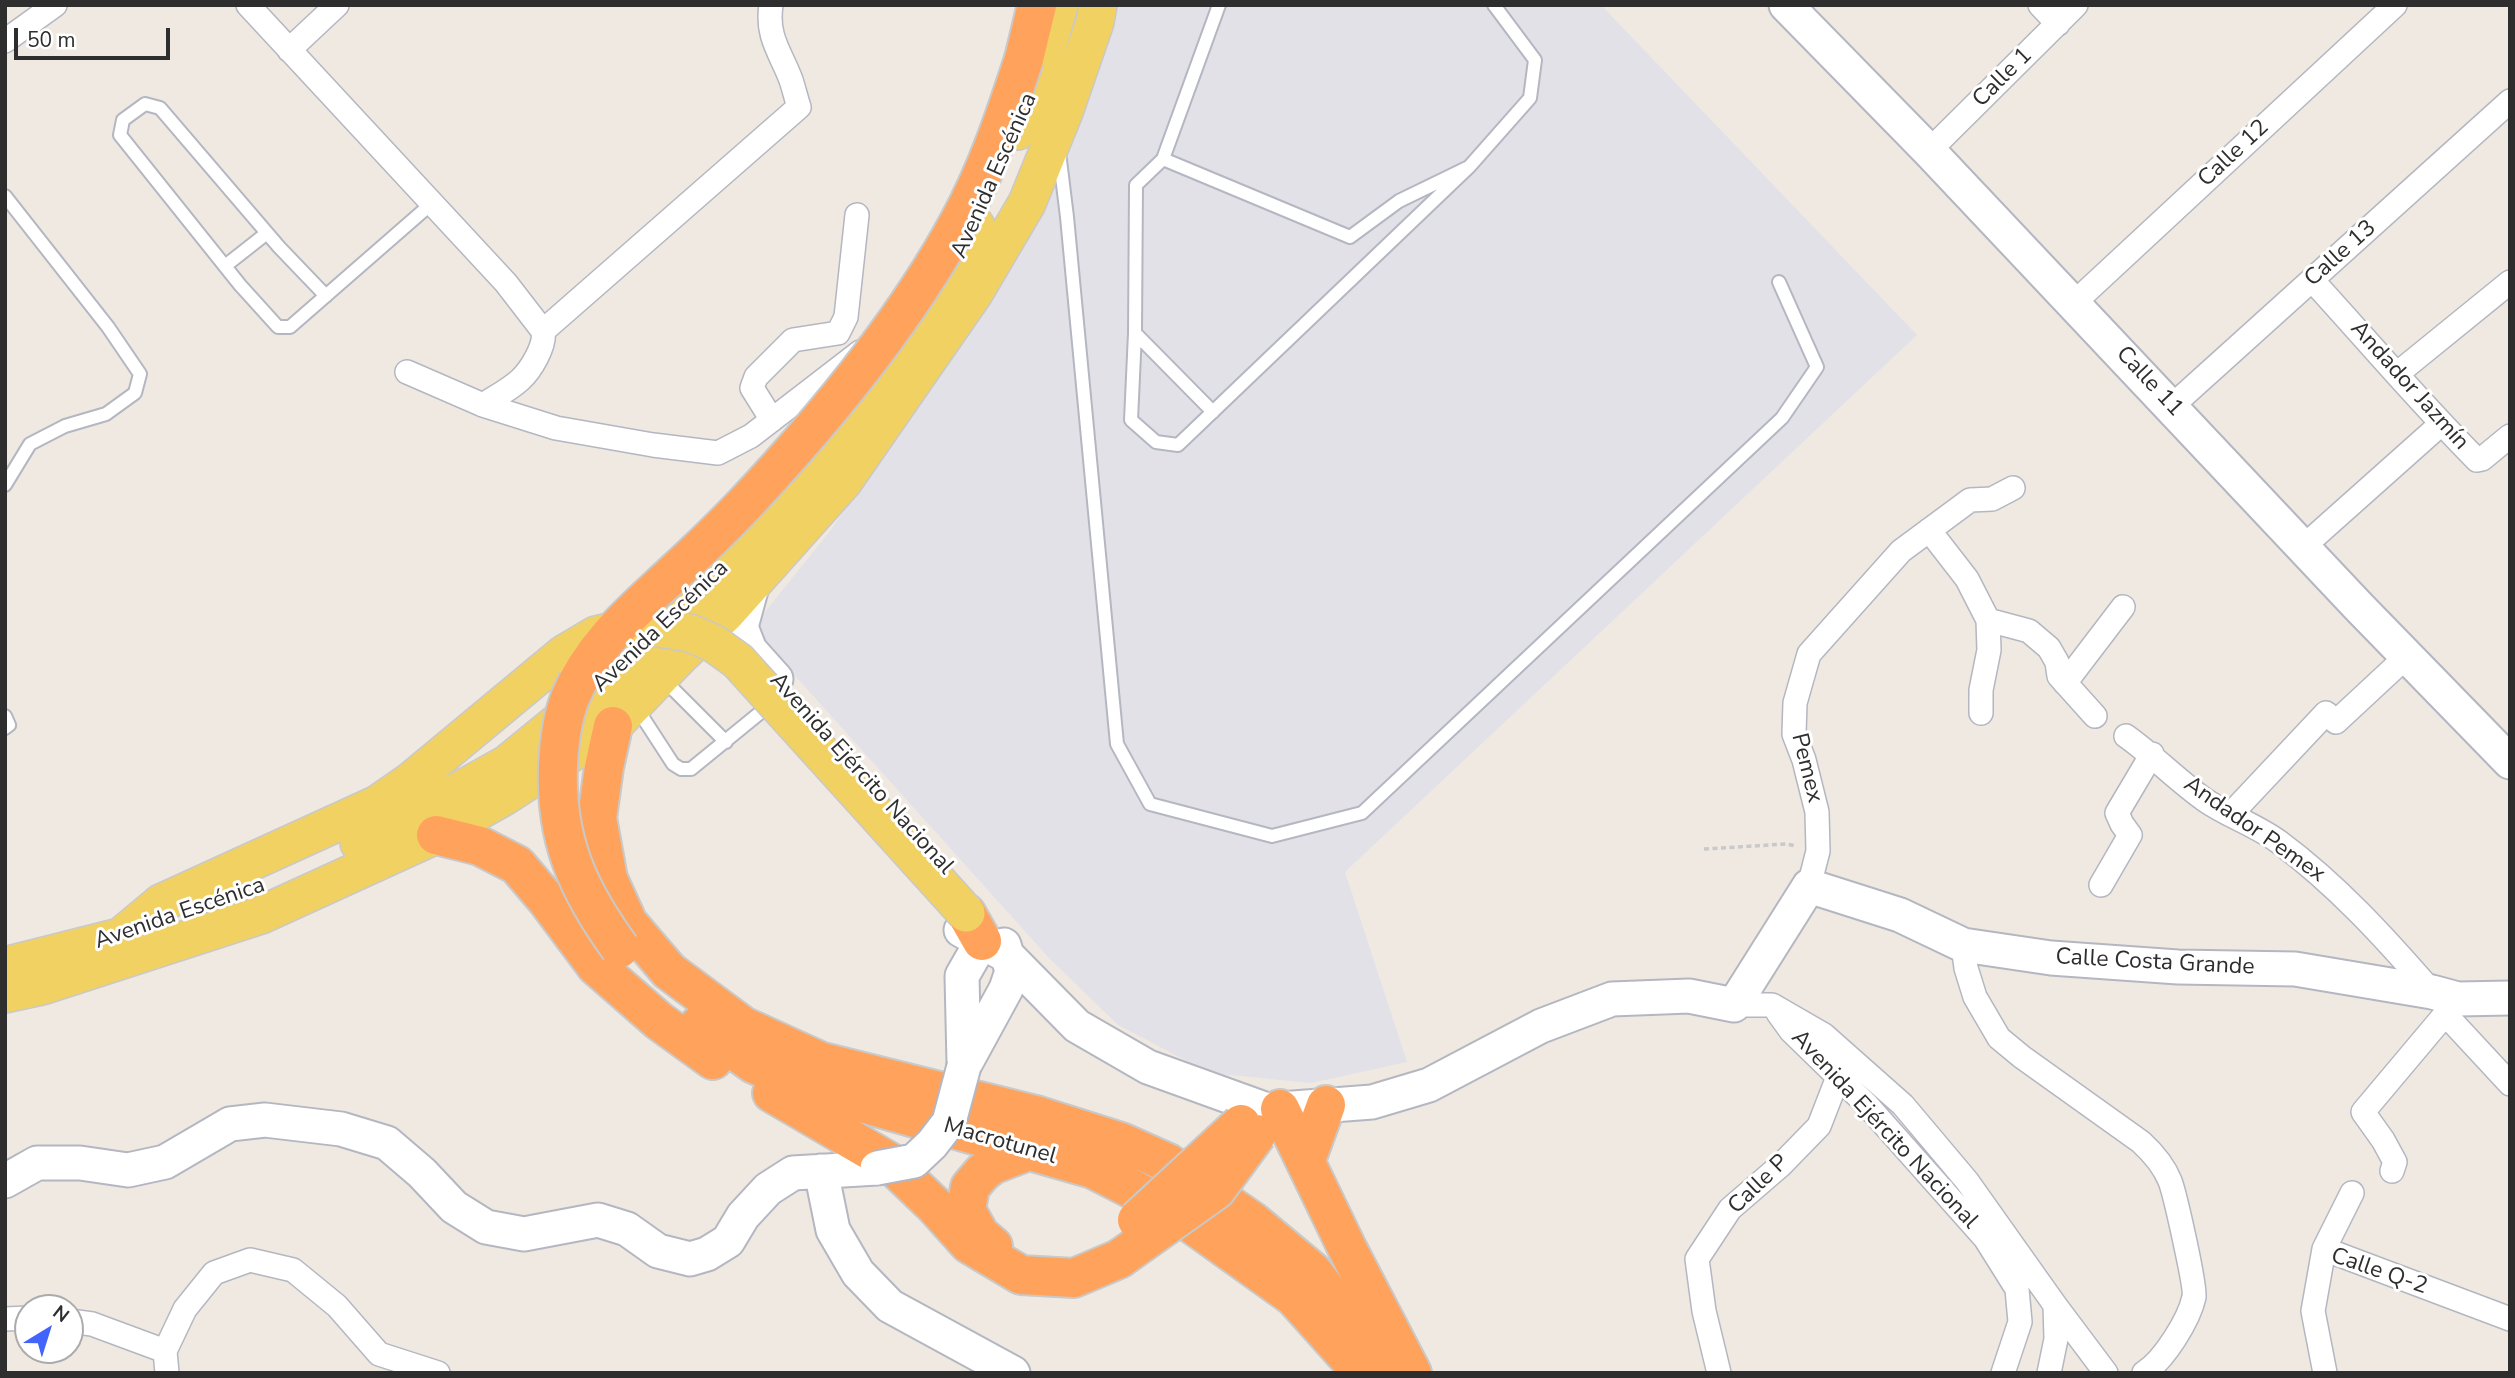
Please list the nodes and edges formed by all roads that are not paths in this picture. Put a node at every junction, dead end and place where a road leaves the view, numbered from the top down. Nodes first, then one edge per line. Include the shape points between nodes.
1 (55, 5) edge
2 (247, 5) edge
3 (337, 5) edge
4 (771, 5) edge
5 (1037, 5) edge
6 (1059, 5) edge
7 (1098, 5) edge
8 (1219, 5) edge
9 (1494, 5) edge
10 (1786, 5) edge
11 (2040, 5) edge
12 (2076, 5) edge
13 (2395, 5) edge
14 (2057, 24) junction
15 (5, 41) edge
16 (289, 50) junction
17 (2510, 101) edge
18 (1056, 131) junction
19 (1929, 151) junction
20 (1163, 159) junction
21 (1469, 167) junction
22 (5, 196) edge
23 (431, 204) junction
24 (857, 215) dead end
25 (267, 233) junction
26 (225, 266) junction
27 (955, 268) junction
28 (2312, 280) junction
29 (1779, 282) dead end
30 (2510, 282) edge
31 (326, 296) junction
32 (2074, 303) junction
33 (543, 331) junction
34 (1135, 332) junction
35 (407, 372) dead end
36 (2398, 373) junction
37 (483, 405) junction
38 (2172, 406) junction
39 (1213, 412) junction
40 (772, 419) junction
41 (2441, 424) junction
42 (2510, 436) edge
43 (5, 485) edge
44 (2013, 488) dead end
45 (1930, 530) junction
46 (2303, 547) junction
47 (753, 583) junction
48 (2123, 607) dead end
49 (1988, 620) junction
50 (2407, 656) junction
51 (670, 666) junction
52 (2065, 683) junction
53 (777, 698) junction
54 (1981, 713) dead end
55 (624, 715) junction
56 (5, 716) edge
57 (2095, 716) dead end
58 (5, 727) edge
59 (2126, 736) dead end
60 (726, 742) junction
61 (2152, 754) junction
62 (2510, 762) edge
63 (2231, 814) junction
64 (436, 835) junction
65 (2101, 885) dead end
66 (1809, 886) junction
67 (986, 937) junction
68 (119, 938) junction
69 (1963, 945) junction
70 (5, 966) edge
71 (5, 994) edge
72 (2510, 998) edge
73 (2445, 1002) junction
74 (1734, 1005) junction
75 (1772, 1005) junction
76 (738, 1065) junction
77 (964, 1066) junction
78 (1838, 1077) junction
79 (1872, 1077) junction
80 (2510, 1084) edge
81 (807, 1100) junction
82 (1326, 1105) junction
83 (1260, 1117) junction
84 (1031, 1150) junction
85 (1306, 1160) junction
86 (821, 1171) junction
87 (2392, 1171) dead end
88 (5, 1181) edge
89 (2352, 1193) dead end
90 (2324, 1249) junction
91 (1112, 1254) junction
92 (2055, 1305) junction
93 (2510, 1320) edge
94 (84, 1323) edge
95 (166, 1362) edge
96 (438, 1373) edge
97 (1013, 1373) edge
98 (1360, 1373) edge
99 (1385, 1373) edge
100 (1412, 1373) edge
101 (1719, 1373) edge
102 (2003, 1373) edge
103 (2049, 1373) edge
104 (2106, 1373) edge
105 (2144, 1373) edge
106 (2325, 1373) edge

1 - 15 street
2 - 16 street
3 - 16 street
4 - 33 street via 774,46 799,107
5 - 76 highway, Macrotunel, bridge via 1006,112 960,220 935,265 796,448 601,644 569,700 557,786 560,825 583,892 620,948 667,1002
6 - 27 main road, Avenida Escénica via 1038,80 1000,177
7 - 18 main road
8 - 20 lane
9 - 21 lane via 1535,60 1534,73 1530,98
10 - 19 street, Calle 11
11 - 14 street
12 - 14 street, Calle 1
13 - 32 street, Calle 12
14 - 19 street, Calle 1
16 - 23 street
17 - 28 street, Calle 13
18 - 29 lane via 1117,744 1150,804 1272,836 1362,813 1782,418 1817,367
18 - 47 main road via 1027,203 974,292 843,482
19 - 32 street, Calle 11
20 - 21 lane via 1350,237 1399,201
20 - 34 lane via 1136,185
21 - 39 lane
22 - 43 lane via 140,374 135,393 106,414 65,426 30,444
23 - 31 lane
23 - 33 street via 506,283
24 - 40 street via 846,317 838,333 793,340 756,377 752,388
25 - 26 lane
25 - 26 lane via 160,108 145,104 123,120 120,135
25 - 31 lane
26 - 31 lane via 278,327 290,327
27 - 40 street via 930,279 888,328
27 - 68 main road, Avenida Escénica via 913,342 728,562 611,679 507,764 398,825 260,888
28 - 36 street, Andador Jazmín
28 - 38 street, Calle 13
30 - 36 street
32 - 38 street, Calle 11
33 - 37 street via 545,338 522,379
34 - 39 lane
34 - 39 lane via 1130,420 1156,442 1178,445
35 - 37 street
36 - 41 street, Andador Jazmín
37 - 40 street via 580,433 718,453
38 - 46 street, Calle 11
41 - 42 street, Andador Jazmín via 2479,461
41 - 46 street
44 - 45 street, Pemex via 1992,499 1970,500
45 - 49 street via 1967,579
45 - 66 street, Pemex via 1901,551 1844,613 1809,654 1802,674 1794,734 1817,812 1818,852
46 - 50 street, Calle 11
47 - 51 main road
47 - 53 street, Avenida Ejército Nacional via 741,628
48 - 52 street
49 - 52 street via 2029,631 2049,648
49 - 54 street
50 - 62 street, Calle 11
50 - 63 street via 2336,722 2326,713
51 - 53 street, Avenida Ejército Nacional via 720,662
51 - 55 main road
51 - 60 lane
52 - 57 street
53 - 60 lane
53 - 67 street, Avenida Ejército Nacional via 957,927
55 - 60 lane via 681,769 691,769
55 - 64 main road via 505,796
55 - 99 highway via 604,767 597,818 608,879 628,923 670,971 743,1026 822,1062 1039,1116 1121,1142 1168,1163 1252,1221 1312,1271
56 - 58 lane via 9,725
59 - 61 street, Andador Pemex
61 - 63 street, Andador Pemex via 2206,800
61 - 65 street via 2117,813 2130,835
63 - 73 street, Andador Pemex via 2326,878
64 - 71 main road via 261,915
64 - 76 highway via 480,846 517,866 596,966 660,1021
66 - 69 street, Calle Costa Grande via 1900,915
66 - 74 street, Pemex
67 - 68 main road, bridge via 738,661 690,633 639,625 596,635 575,648 378,804 161,903
67 - 77 street via 962,976
67 - 77 street via 1012,971
67 - 83 street, Avenida Ejército Nacional via 1077,1026 1147,1067
68 - 70 main road, Avenida Escénica
69 - 73 street, Calle Costa Grande via 2089,961 2295,969
69 - 105 street via 1975,997 1999,1038 2141,1142 2170,1181 2194,1296 2173,1344
72 - 73 street, Calle Costa Grande
73 - 80 street, Andador Pemex
73 - 87 street via 2363,1112 2395,1162
74 - 75 street, Avenida Ejército Nacional
74 - 82 street, Avenida Ejército Nacional via 1689,996 1612,999 1541,1026 1429,1085 1372,1102
75 - 78 street, Avenida Ejército Nacional via 1791,1031
75 - 79 street, Avenida Ejército Nacional via 1824,1035
76 - 81 highway, Macrotunel
77 - 86 street, bridge via 949,1122 914,1161
78 - 79 street
78 - 101 street, Calle P via 1819,1126 1730,1209 1697,1259 1703,1311
78 - 102 street, Avenida Ejército Nacional via 1985,1238 2017,1289 2020,1322
79 - 92 street, Avenida Ejército Nacional via 1903,1105 1967,1181
81 - 84 highway, Macrotunel
81 - 91 highway via 888,1161 969,1244 1021,1275 1074,1278
82 - 83 street, Avenida Ejército Nacional
82 - 85 highway
83 - 85 highway
83 - 91 highway, bridge via 1216,1190
84 - 91 highway via 992,1165 971,1187 966,1210 980,1235 1010,1261 1055,1264
84 - 98 highway, Macrotunel via 1093,1169 1171,1209 1294,1297
85 - 100 highway
86 - 88 street via 793,1174 768,1189 728,1241 690,1259 658,1251 627,1229 598,1220 524,1234 486,1227 454,1208 387,1143 341,1129 265,1119 230,1124 153,1165 128,1170 37,1163
86 - 97 street via 833,1230 858,1273 890,1306
89 - 90 street
90 - 93 street, Calle Q-2
90 - 106 street, Calle Q-2 via 2313,1311
92 - 103 street via 2056,1339
92 - 104 street
94 - 95 street
95 - 96 street via 185,1309 215,1273 250,1260 293,1270 337,1306 379,1354

